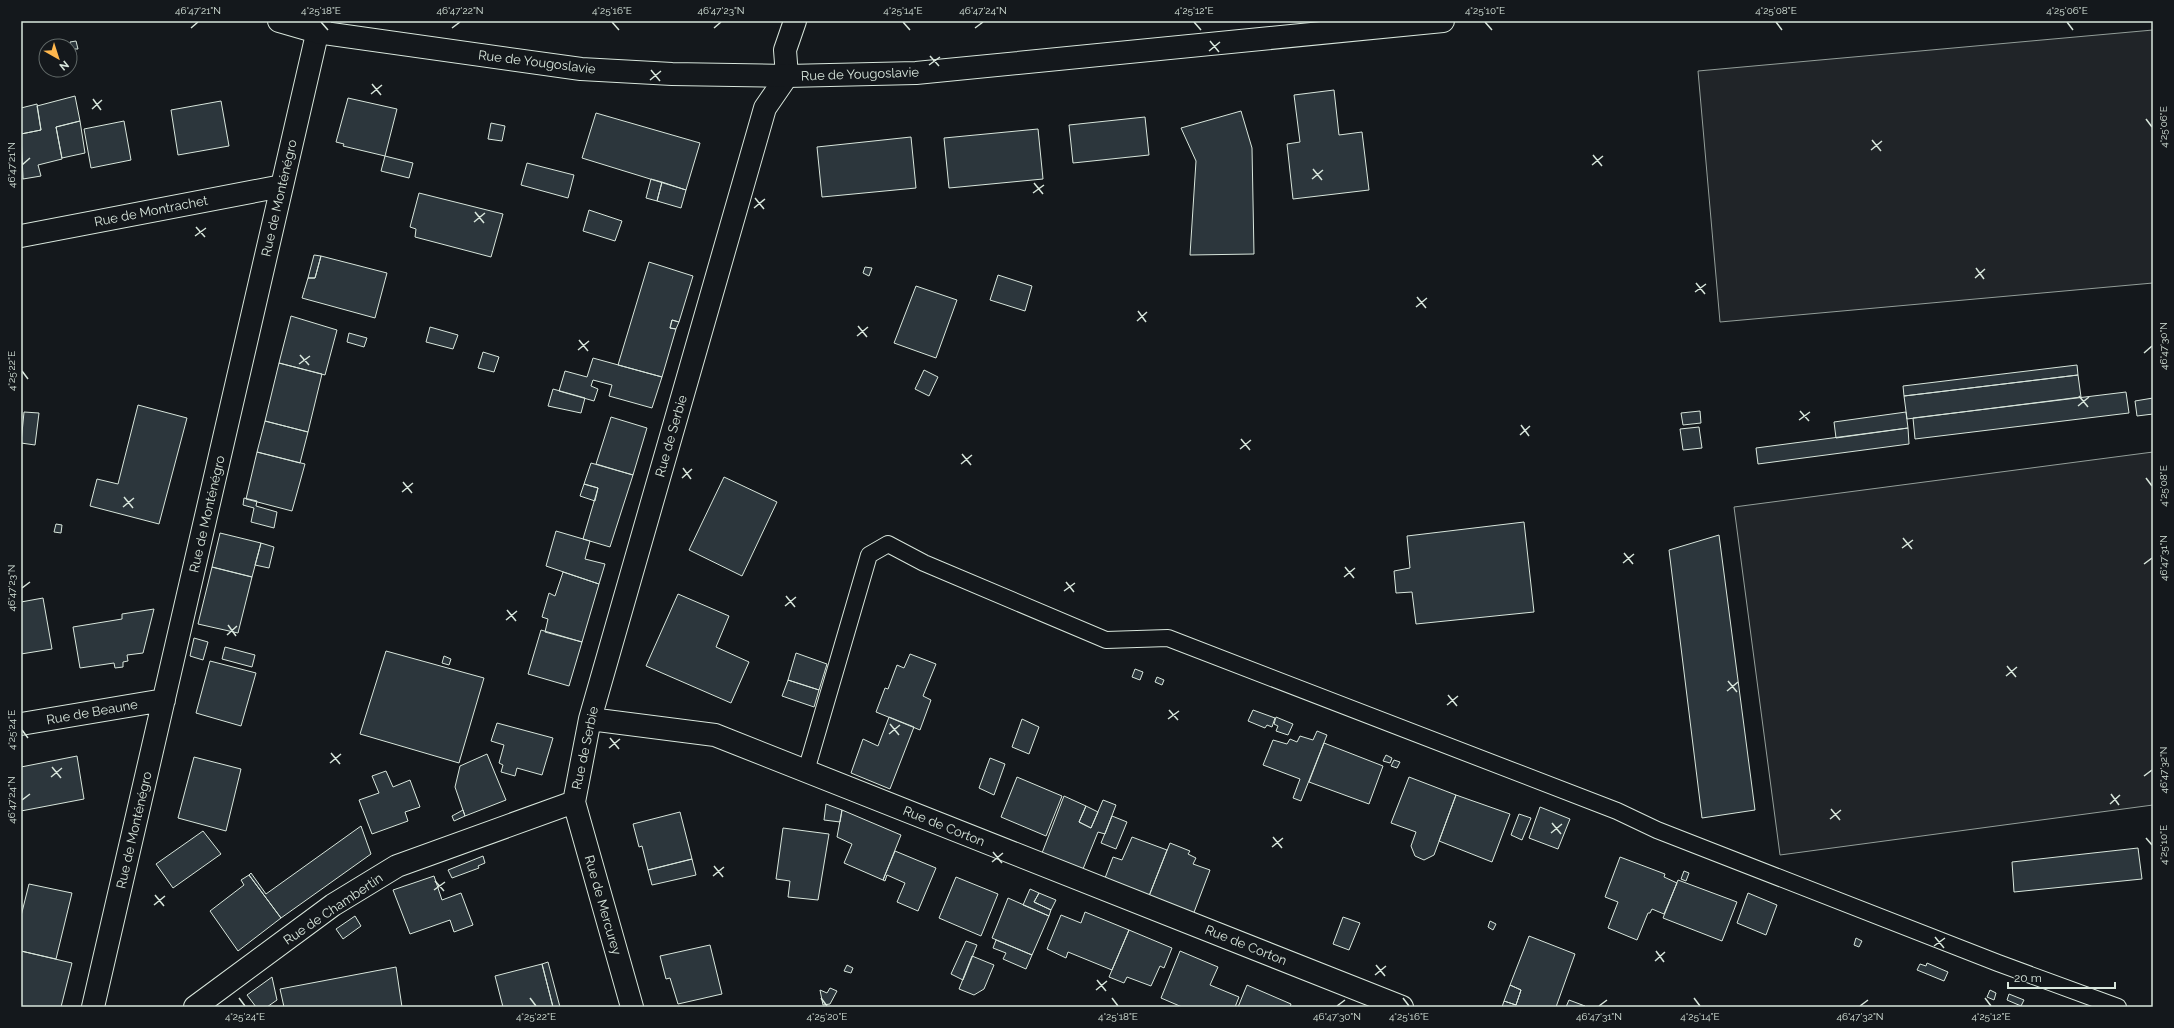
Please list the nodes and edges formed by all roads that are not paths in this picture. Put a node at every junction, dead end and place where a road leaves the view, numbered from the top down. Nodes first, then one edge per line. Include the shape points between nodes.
1 (280, 21) edge
2 (795, 21) edge
3 (1443, 21) edge
4 (318, 26) edge
5 (787, 76) junction
6 (282, 186) junction
7 (21, 236) edge
8 (164, 700) junction
9 (590, 719) junction
10 (21, 724) edge
11 (806, 771) junction
12 (574, 802) junction
13 (93, 1007) edge
14 (195, 1007) edge
15 (632, 1007) edge
16 (1402, 1007) edge
17 (2118, 1007) edge

1 - 4 street, Rue de Yougoslavie
2 - 5 street via 785,50
3 - 5 street, Rue de Yougoslavie via 916,73
4 - 5 street, Rue de Yougoslavie via 581,69
4 - 6 street, Rue de Monténégro
5 - 9 street, Rue de Serbie via 766,108
6 - 7 street, Rue de Montrachet
6 - 8 street, Rue de Monténégro
8 - 10 street, Rue de Beaune
8 - 13 street, Rue de Monténégro
9 - 11 street, Rue de Corton via 715,735
9 - 12 street, Rue de Serbie
11 - 16 street, Rue de Corton
11 - 17 lane via 869,555 888,544 924,563 1106,640 1168,638 1617,811 1657,830 1998,963
12 - 14 street, Rue de Chambertin via 397,866 333,905
12 - 15 street, Rue de Mercurey

